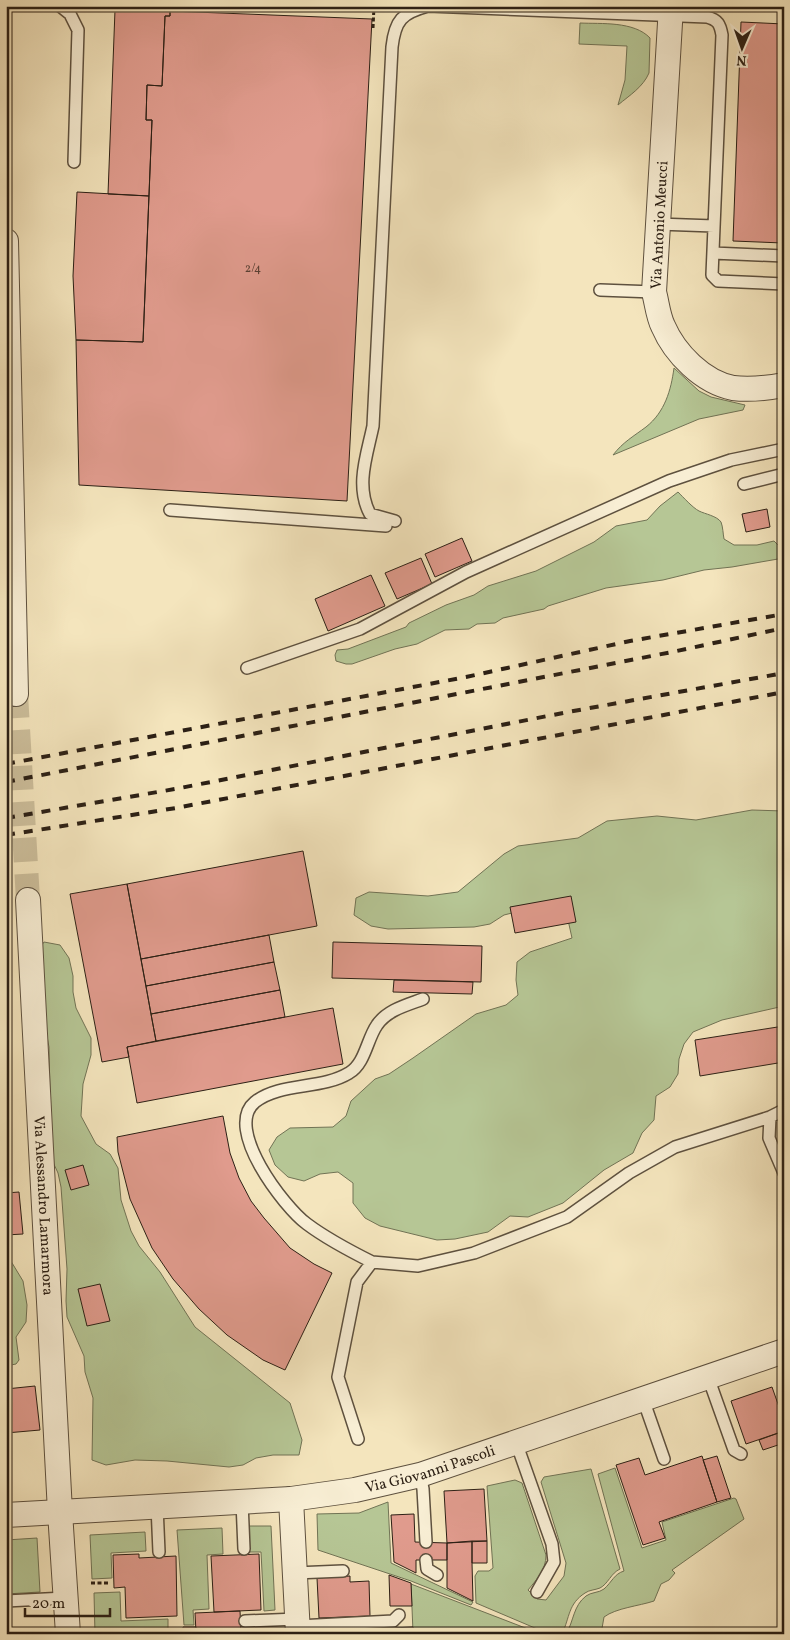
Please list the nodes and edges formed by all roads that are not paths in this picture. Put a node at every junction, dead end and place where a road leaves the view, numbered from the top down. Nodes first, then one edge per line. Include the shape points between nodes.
1 (60, 6) edge
2 (671, 11) edge
3 (74, 162) dead end
4 (658, 224) junction
5 (714, 226) junction
6 (6, 241) edge
7 (6, 249) edge
8 (713, 253) junction
9 (784, 256) edge
10 (784, 284) edge
11 (600, 290) dead end
12 (654, 292) junction
13 (784, 386) edge
14 (784, 449) edge
15 (784, 474) edge
16 (744, 484) dead end
17 (170, 510) dead end
18 (247, 668) dead end
19 (16, 694) tunnel mouth
20 (28, 900) tunnel mouth
21 (423, 999) dead end
22 (784, 1110) edge
23 (770, 1117) junction
24 (784, 1173) edge
25 (372, 1262) junction
26 (784, 1351) edge
27 (708, 1376) junction
28 (643, 1399) junction
29 (358, 1439) dead end
30 (516, 1442) junction
31 (741, 1454) dead end
32 (664, 1459) dead end
33 (420, 1476) junction
34 (291, 1499) junction
35 (242, 1502) junction
36 (157, 1506) junction
37 (60, 1512) junction
38 (6, 1515) edge
39 (426, 1542) dead end
40 (244, 1549) dead end
41 (159, 1552) dead end
42 (426, 1560) dead end
43 (343, 1572) dead end
44 (295, 1573) junction
45 (437, 1575) dead end
46 (537, 1592) dead end
47 (65, 1598) junction
48 (6, 1601) edge
49 (399, 1615) dead end
50 (245, 1621) dead end
51 (298, 1626) edge
52 (68, 1634) edge

1 - 3 lane via 70,14 78,30
2 - 4 street, Via Antonio Meucci
2 - 5 lane via 716,20 722,35
2 - 17 lane via 428,6 404,16 394,29 392,47 373,426 362,483 364,502 370,514 390,524
4 - 5 lane
4 - 12 street, Via Antonio Meucci
5 - 8 lane
6 - 7 street
7 - 19 street
8 - 9 lane
8 - 10 lane via 712,275 718,281
11 - 12 lane
12 - 13 street, Via Antonio Meucci via 662,326 674,345 700,373 733,388
14 - 18 lane via 731,460 669,481 466,572 360,629
15 - 16 lane
20 - 37 street, Via Alessandro Lamarmora
21 - 25 lane via 390,1012 377,1024 358,1064 350,1072 337,1079 269,1094 254,1103 246,1116 247,1135 262,1172 284,1201 305,1223
22 - 23 lane
23 - 24 lane via 768,1138
23 - 25 lane via 675,1147 629,1173 567,1217 474,1253 418,1266
25 - 29 lane via 357,1282 338,1377
26 - 27 street, Via Giovanni Pascoli
27 - 28 street, Via Giovanni Pascoli
27 - 31 lane via 734,1450
28 - 30 street, Via Giovanni Pascoli
28 - 32 lane
30 - 33 street, Via Giovanni Pascoli
30 - 46 lane via 552,1544 554,1562
33 - 34 street, Via Giovanni Pascoli
33 - 39 lane
34 - 35 street, Via Giovanni Pascoli
34 - 44 street
35 - 36 street, Via Giovanni Pascoli
35 - 40 lane
36 - 37 street, Via Giovanni Pascoli
36 - 41 lane
37 - 38 street, Via Giovanni Pascoli
37 - 47 street, Via Alessandro Lamarmora
42 - 45 lane via 427,1569
43 - 44 lane
44 - 51 street
47 - 48 lane
47 - 52 street, Via Alessandro Lamarmora
49 - 51 lane via 393,1621
50 - 51 lane

